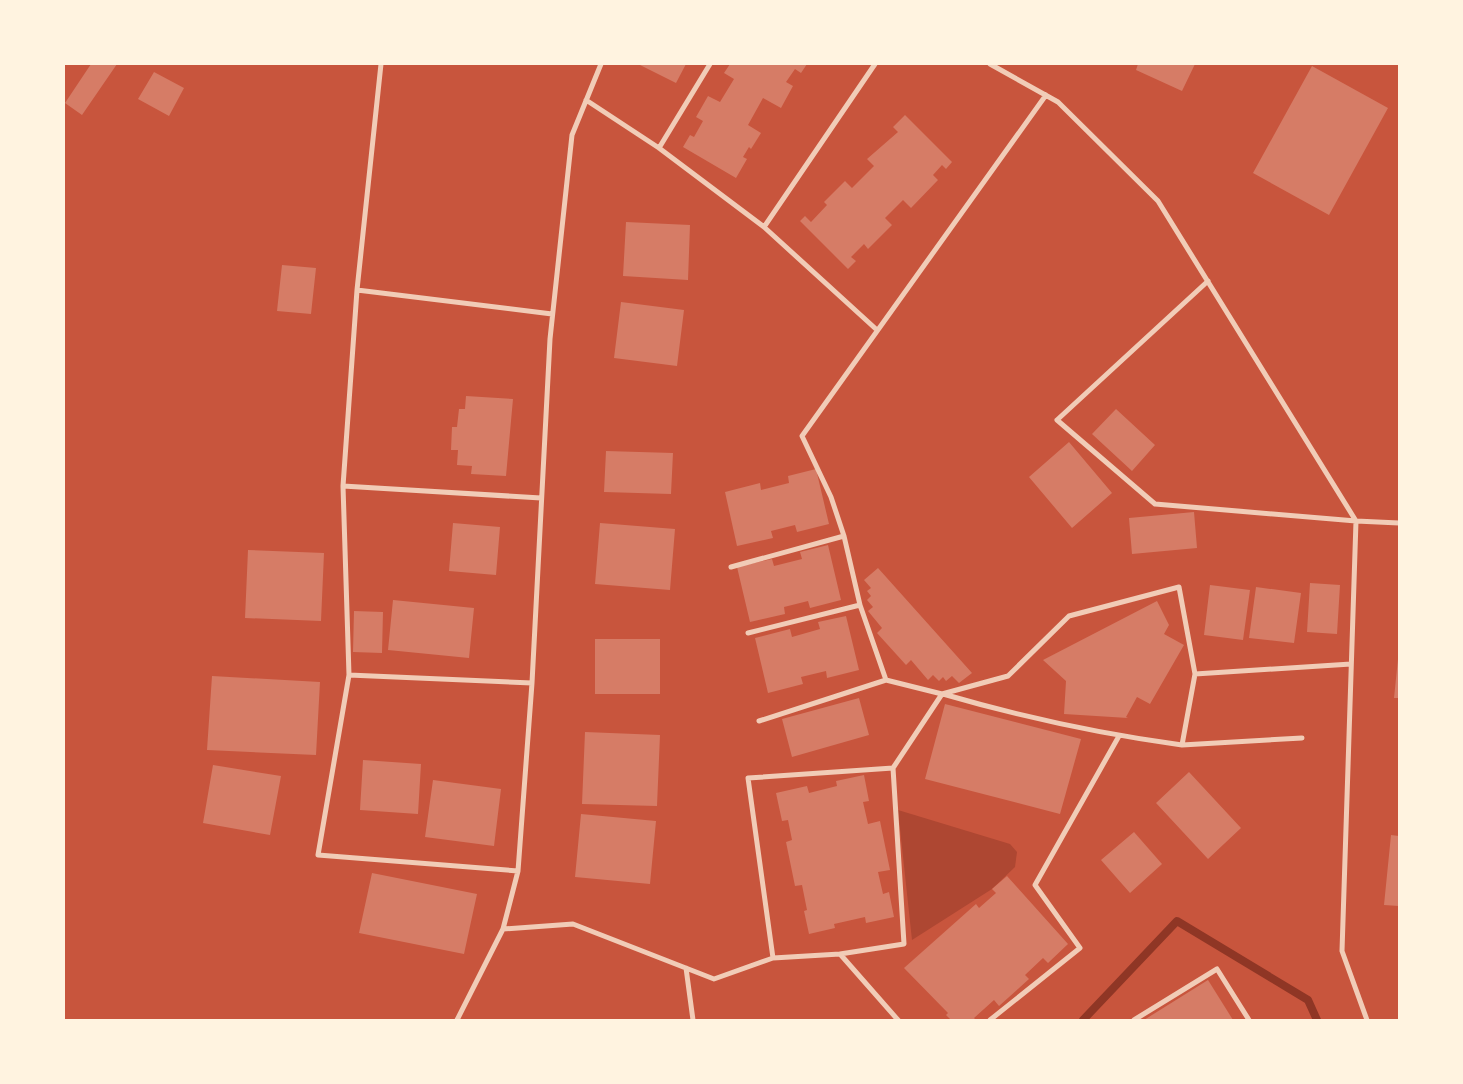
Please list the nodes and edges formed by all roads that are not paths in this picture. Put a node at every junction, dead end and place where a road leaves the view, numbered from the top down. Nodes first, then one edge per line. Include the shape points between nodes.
1 (381, 64) edge
2 (601, 64) edge
3 (710, 64) edge
4 (875, 64) edge
5 (990, 64) edge
6 (1046, 95) junction
7 (586, 100) junction
8 (659, 148) junction
9 (764, 228) junction
10 (1208, 281) junction
11 (357, 290) junction
12 (552, 314) junction
13 (877, 330) junction
14 (343, 486) junction
15 (541, 498) junction
16 (1356, 521) junction
17 (1399, 522) edge
18 (844, 536) junction
19 (731, 567) dead end
20 (860, 605) junction
21 (748, 633) dead end
22 (1351, 664) junction
23 (1195, 674) junction
24 (349, 675) junction
25 (886, 680) junction
26 (532, 683) junction
27 (942, 694) junction
28 (759, 721) dead end
29 (1120, 736) junction
30 (1302, 738) dead end
31 (1182, 745) junction
32 (893, 768) junction
33 (518, 871) junction
34 (503, 929) junction
35 (840, 954) junction
36 (773, 958) junction
37 (686, 968) junction
38 (457, 1020) edge
39 (693, 1020) edge
40 (898, 1020) edge
41 (990, 1020) edge
42 (1134, 1020) edge
43 (1249, 1020) edge
44 (1367, 1020) edge

1 - 11 street
2 - 7 street
3 - 8 street
4 - 9 street
5 - 6 street
6 - 10 street via 1058,102 1158,201
6 - 13 street
7 - 8 street
7 - 12 street via 572,135
8 - 9 street
9 - 13 street
10 - 16 street
10 - 16 street via 1057,420 1155,504
11 - 12 street
11 - 14 street
12 - 15 street
13 - 18 street via 802,436 831,497
14 - 15 street
14 - 24 street
15 - 26 street
16 - 17 street
16 - 22 street
18 - 19 street
18 - 20 street
20 - 21 street
20 - 25 street
22 - 23 street
22 - 44 street via 1342,951
23 - 27 street via 1179,587 1069,616 1008,676
23 - 31 street
24 - 26 street
24 - 33 street via 318,855
25 - 27 street
25 - 28 street
26 - 33 street
27 - 29 street via 1010,713
27 - 32 street
29 - 31 street
29 - 41 street via 1035,885 1080,948
30 - 31 street
32 - 35 street via 904,944
32 - 36 street via 748,778
33 - 34 street
34 - 37 street via 573,924
34 - 38 street
35 - 36 street
35 - 40 street
36 - 37 street via 714,980
37 - 39 street
42 - 43 street via 1217,969

